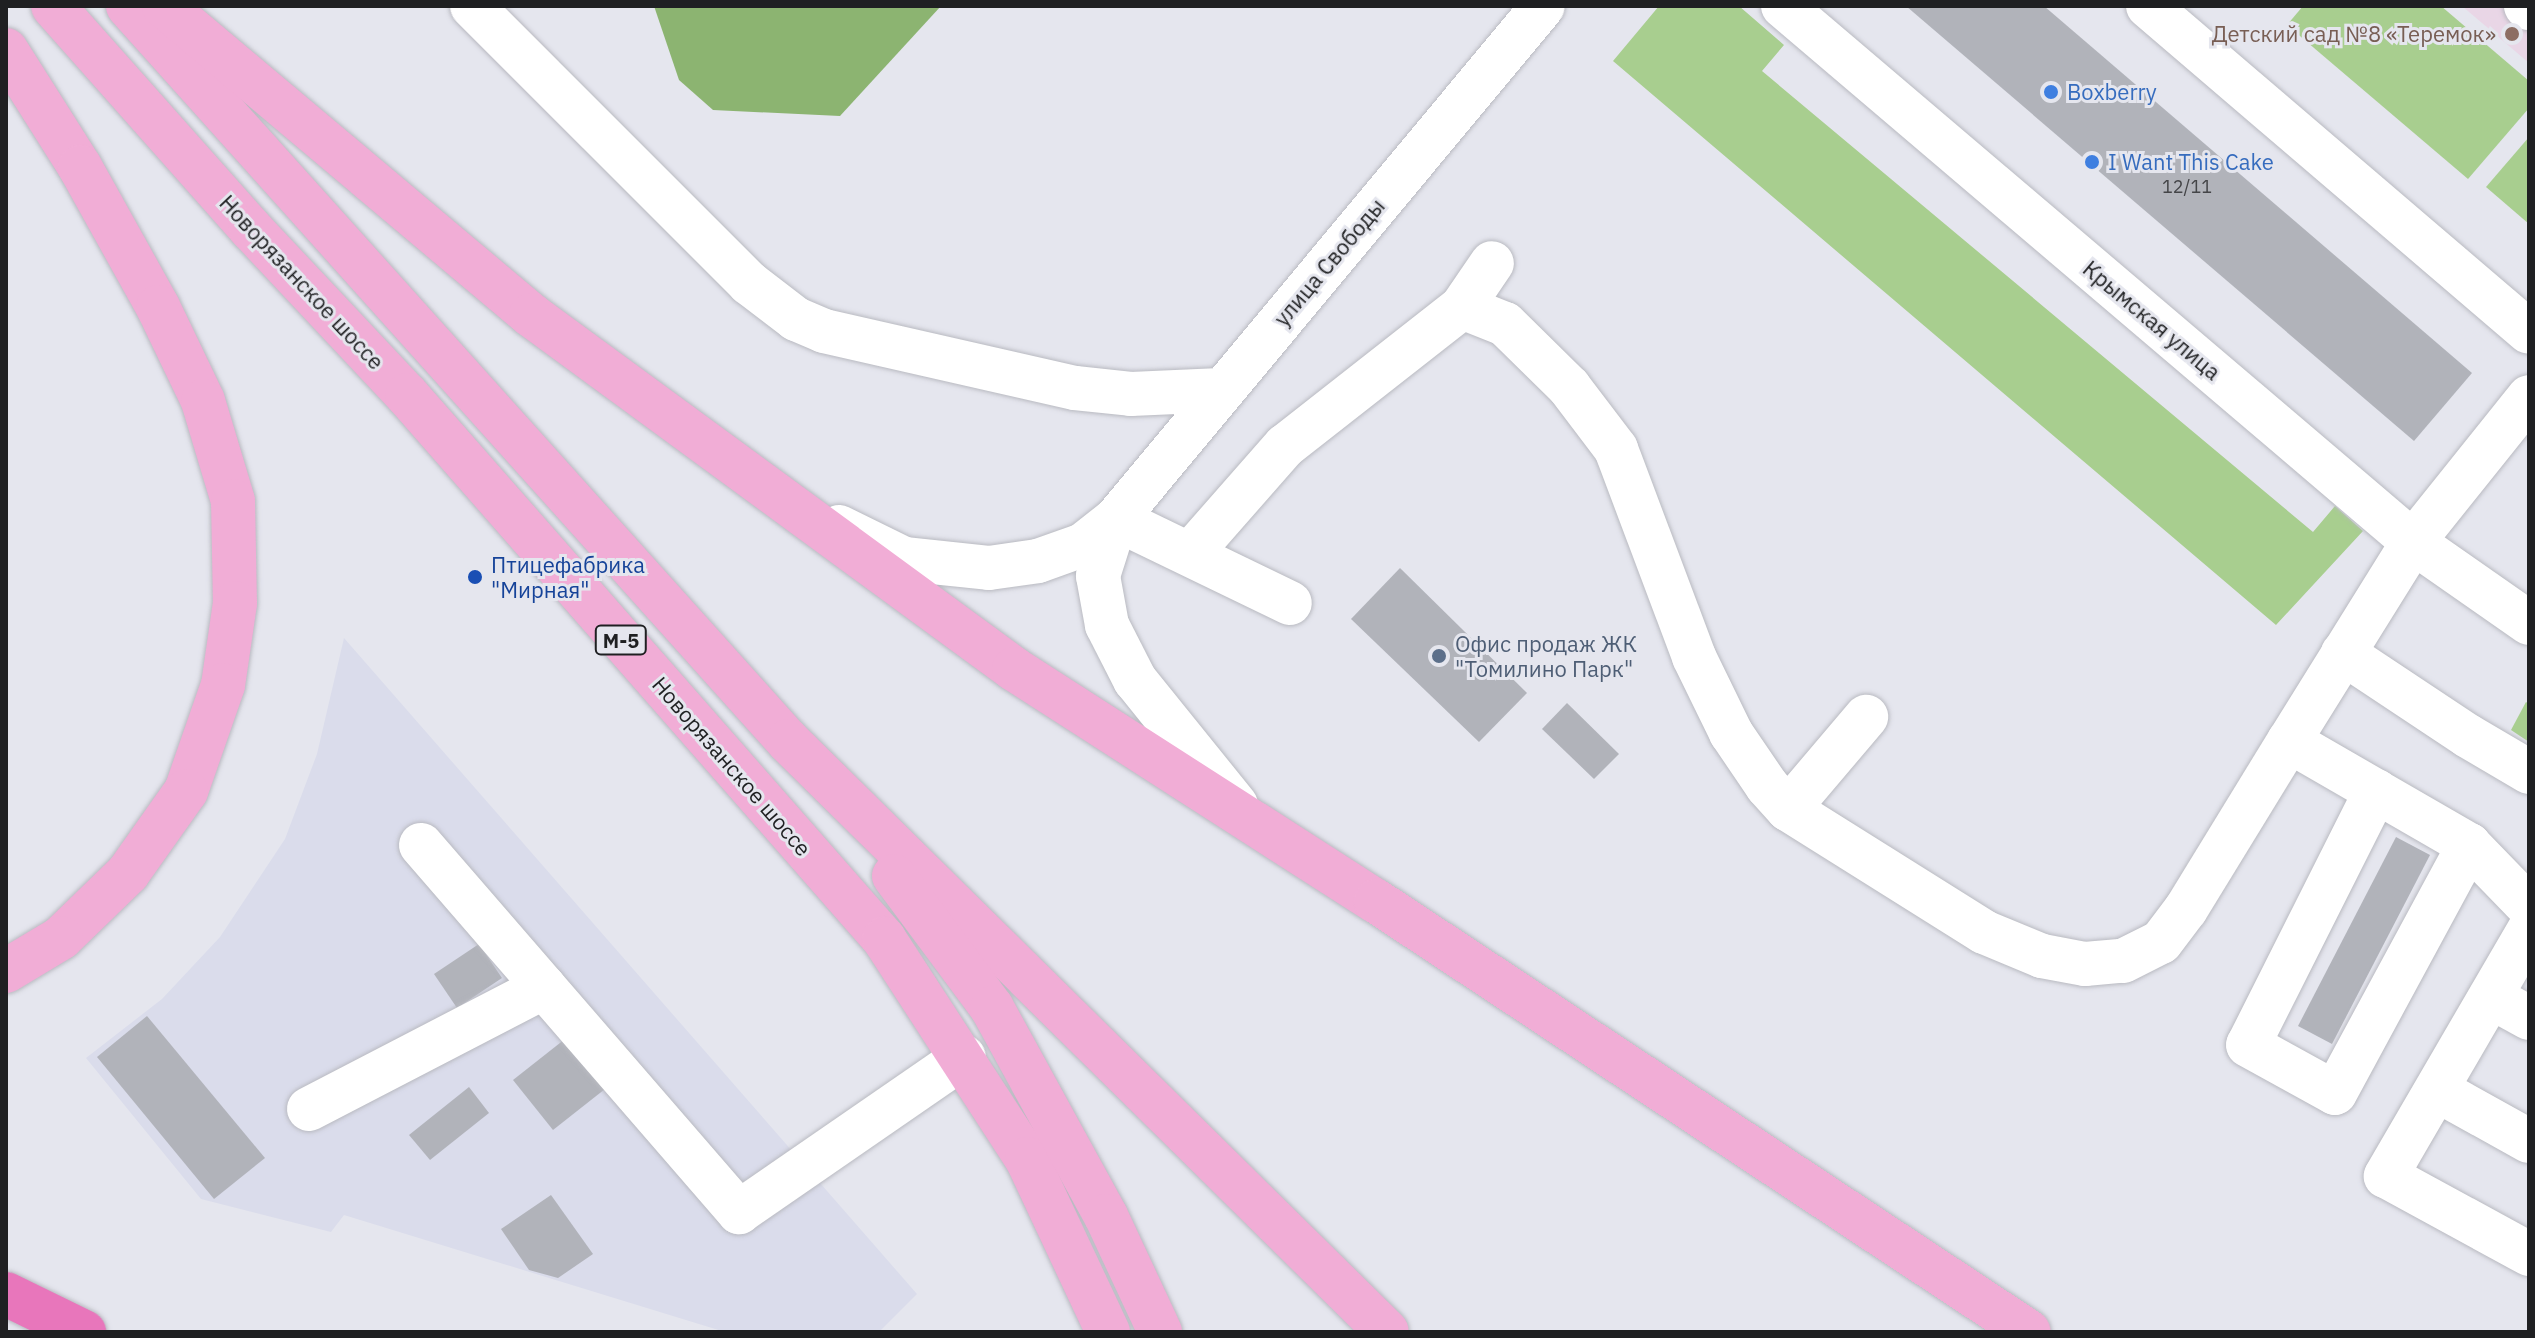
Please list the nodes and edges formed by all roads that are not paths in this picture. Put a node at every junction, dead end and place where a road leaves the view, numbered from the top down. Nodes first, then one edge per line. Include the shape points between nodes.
1 (53, 6) edge
2 (128, 6) edge
3 (164, 6) edge
4 (472, 6) edge
5 (1543, 6) edge
6 (1783, 6) edge
7 (2148, 6) edge
8 (6, 50) edge
9 (1492, 263) dead end
10 (1462, 307) junction
11 (2529, 332) edge
12 (1221, 390) junction
13 (2529, 397) edge
14 (781, 499) junction
15 (1116, 519) junction
16 (2413, 542) junction
17 (1190, 554) junction
18 (1290, 603) dead end
19 (2529, 623) edge
20 (2343, 653) junction
21 (1866, 717) dead end
22 (788, 741) junction
23 (2289, 741) junction
24 (2529, 772) edge
25 (2376, 791) junction
26 (1788, 809) junction
27 (1248, 819) junction
28 (421, 845) dead end
29 (2469, 845) junction
30 (2529, 907) edge
31 (2529, 930) edge
32 (6, 971) edge
33 (544, 987) junction
34 (2491, 997) junction
35 (2529, 1018) edge
36 (964, 1057) junction
37 (2437, 1090) junction
38 (309, 1109) dead end
39 (2529, 1141) edge
40 (2529, 1254) edge
41 (6, 1294) edge
42 (84, 1332) edge
43 (1108, 1332) edge
44 (1160, 1332) edge
45 (1387, 1332) edge
46 (2029, 1332) edge

1 - 36 main road, Новорязанское шоссе / М-5 via 407,395 884,939
2 - 22 main road
3 - 14 main road via 531,315
4 - 12 street via 749,283 796,319 892,348 1075,388 1131,394
5 - 12 street, улица Свободы
6 - 16 street, Крымская улица
7 - 11 street
8 - 32 main road via 80,167 203,401 233,501 235,603 223,685 186,791 128,873 61,938
9 - 10 street
10 - 17 street via 1285,446
10 - 26 street via 1505,324 1569,387 1616,449 1694,657 1731,733
12 - 15 street, улица Свободы
13 - 16 street
14 - 15 street, улица Свободы via 904,559 989,568 1038,561 1083,545
14 - 27 main road via 1014,669
15 - 17 street
15 - 27 street, улица Свободы via 1098,576 1107,625 1135,680
16 - 19 street, Крымская улица
16 - 20 street
17 - 18 street
20 - 23 street
20 - 24 street
21 - 26 street
22 - 44 main road via 992,1008 1106,1216
22 - 45 main road
23 - 25 street
23 - 26 street via 2186,909 2161,942 2123,961 2085,964 2042,956 1984,932
25 - 29 street
25 - 29 street via 2248,1045 2335,1093
27 - 46 main road
28 - 33 street
29 - 30 street
31 - 34 street
33 - 36 street via 739,1212
33 - 38 street
34 - 35 street
34 - 37 street
36 - 43 main road, Новорязанское шоссе / М-5 via 1027,1159
37 - 39 street
37 - 40 street via 2386,1176
41 - 42 highway

